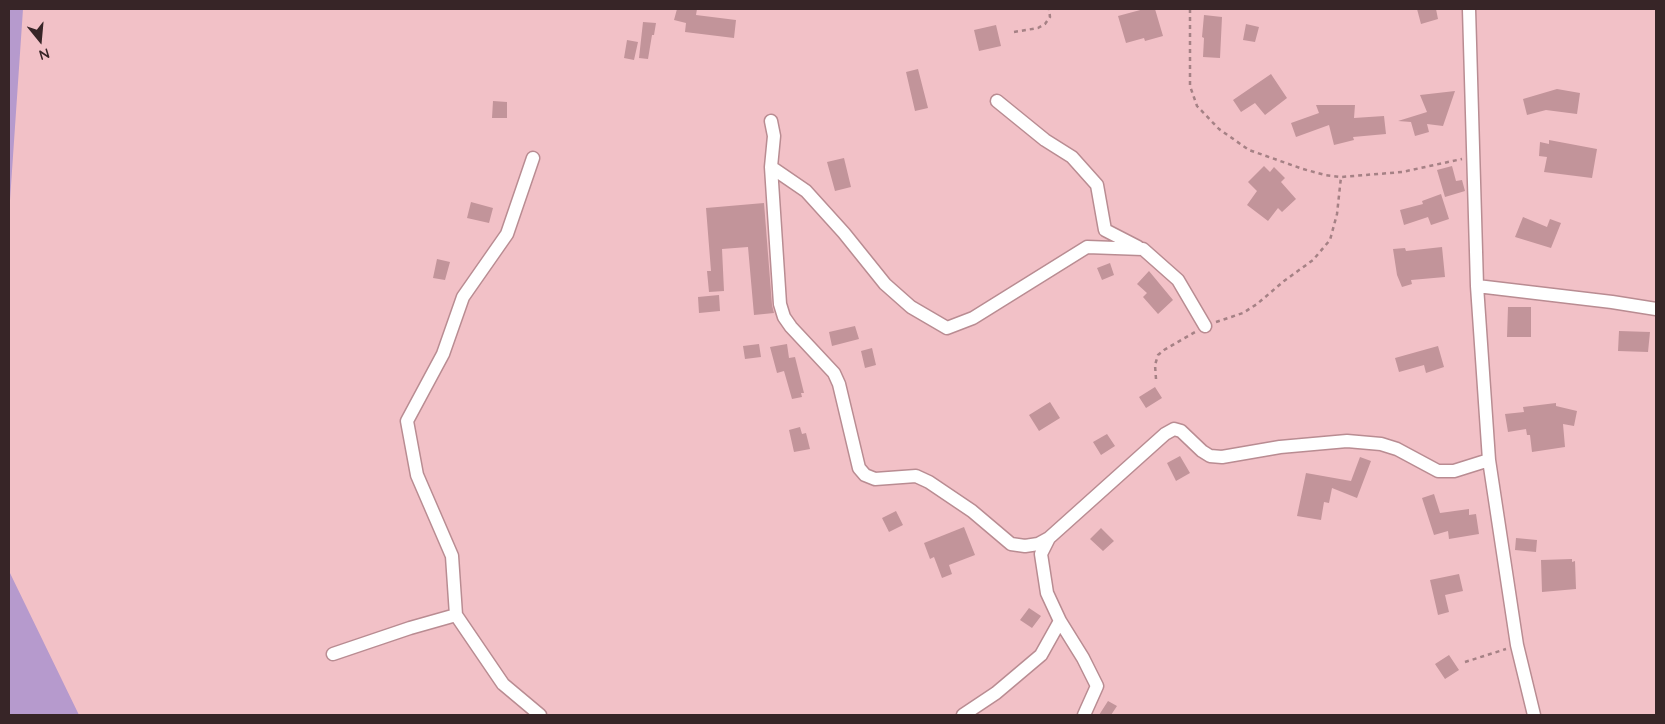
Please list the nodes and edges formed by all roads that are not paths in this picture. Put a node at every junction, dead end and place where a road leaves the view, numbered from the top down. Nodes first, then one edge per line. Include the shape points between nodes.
1 (1469, 9) edge
2 (997, 101) dead end
3 (771, 121) dead end
4 (533, 158) dead end
5 (771, 167) junction
6 (1143, 249) junction
7 (1477, 286) junction
8 (1656, 309) edge
9 (1205, 326) road end
10 (1489, 460) junction
11 (1049, 538) junction
12 (456, 615) junction
13 (1060, 621) junction
14 (333, 654) dead end
15 (540, 715) edge
16 (963, 715) edge
17 (1084, 715) edge
18 (1534, 715) edge

1 - 7 street
2 - 6 street via 1045,140 1072,157 1098,185 1105,230
3 - 5 street via 774,136
4 - 12 street via 507,234 464,297 444,354 407,421 417,475 452,556
5 - 6 street via 806,191 885,284 911,307 947,328 973,318 1087,247
5 - 11 street via 780,304 791,327 834,373 859,468 875,480 916,476 928,482 972,511 1010,544 1038,544
6 - 9 street via 1178,280
7 - 8 street
7 - 10 street
10 - 11 street via 1454,471 1438,471 1397,449 1346,441 1210,456 1181,431 1174,429
10 - 18 street via 1516,645
11 - 13 street via 1041,554 1047,593
12 - 14 street
12 - 15 street via 503,684
13 - 16 street via 1041,655 996,693
13 - 17 street via 1097,686

